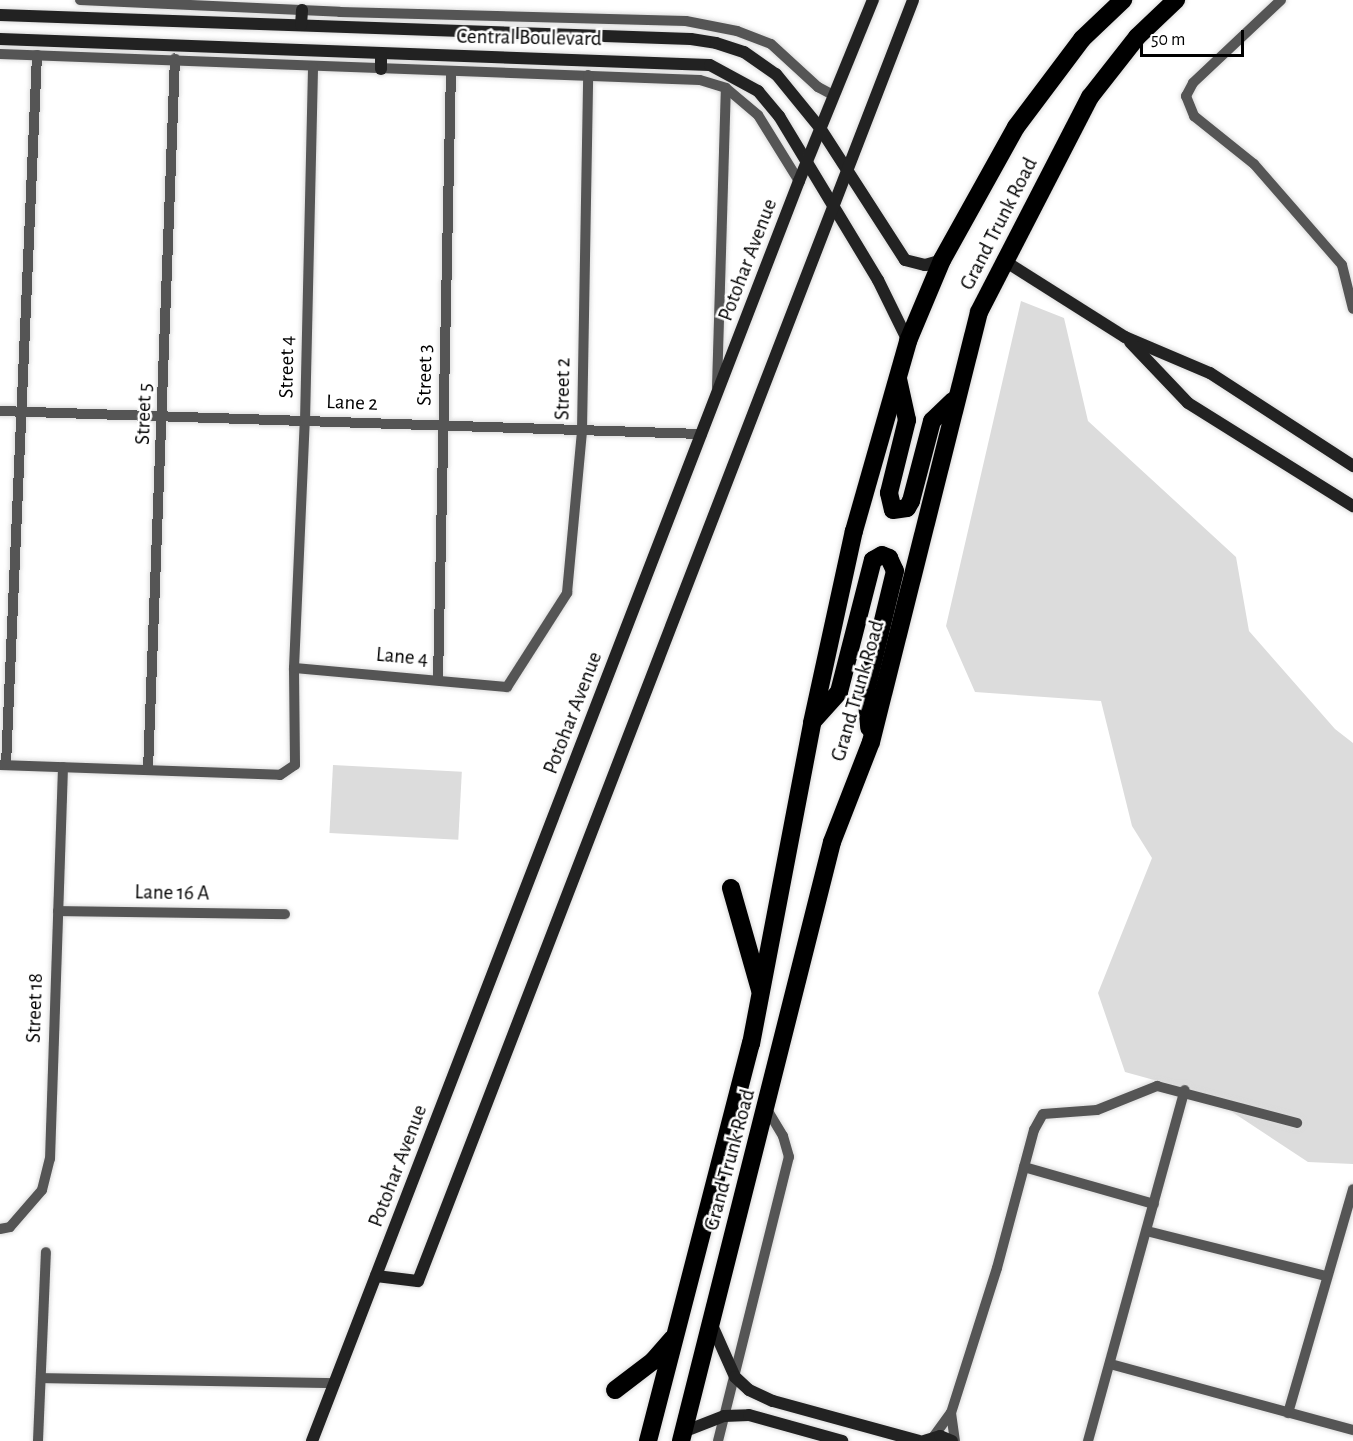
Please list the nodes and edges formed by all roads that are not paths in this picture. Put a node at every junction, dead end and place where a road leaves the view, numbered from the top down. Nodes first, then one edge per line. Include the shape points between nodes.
1 (80, 0) edge
2 (873, 0) edge
3 (914, 0) edge
4 (1123, 0) edge
5 (1176, 0) edge
6 (1281, 0) edge
7 (159, 1) edge
8 (302, 10) junction
9 (0, 15) edge
10 (102, 19) junction
11 (301, 25) junction
12 (0, 39) edge
13 (102, 42) junction
14 (0, 54) edge
15 (381, 54) junction
16 (37, 55) junction
17 (176, 59) junction
18 (312, 67) junction
19 (381, 69) junction
20 (451, 72) junction
21 (588, 75) junction
22 (726, 88) junction
23 (833, 95) junction
24 (820, 128) junction
25 (806, 164) junction
26 (847, 174) junction
27 (799, 181) junction
28 (834, 206) junction
29 (942, 260) junction
30 (1003, 260) junction
31 (1353, 309) edge
32 (1125, 337) junction
33 (908, 341) junction
34 (897, 376) junction
35 (717, 400) junction
36 (953, 401) junction
37 (0, 411) edge
38 (24, 412) junction
39 (164, 416) junction
40 (305, 421) junction
41 (444, 426) junction
42 (582, 430) junction
43 (702, 434) junction
44 (1353, 466) edge
45 (1353, 506) edge
46 (294, 668) junction
47 (438, 680) junction
48 (507, 687) joint
49 (812, 723) junction
50 (870, 742) junction
51 (3, 765) edge
52 (63, 767) junction
53 (148, 770) junction
54 (731, 888) dead end
55 (58, 911) junction
56 (285, 914) dead end
57 (761, 991) junction
58 (1185, 1090) junction
59 (766, 1108) junction
60 (1297, 1123) dead end
61 (1024, 1167) junction
62 (1353, 1189) edge
63 (1154, 1204) junction
64 (0, 1229) edge
65 (1147, 1231) junction
66 (46, 1252) dead end
67 (376, 1276) junction
68 (1326, 1276) junction
69 (711, 1322) junction
70 (676, 1333) junction
71 (1110, 1364) junction
72 (735, 1377) junction
73 (41, 1378) junction
74 (335, 1383) junction
75 (615, 1390) dead end
76 (951, 1413) junction
77 (1288, 1413) junction
78 (724, 1416) junction
79 (1353, 1430) edge
80 (682, 1436) edge
81 (929, 1439) edge
82 (38, 1441) edge
83 (312, 1441) edge
84 (648, 1441) edge
85 (718, 1441) edge
86 (842, 1441) edge
87 (919, 1441) edge
88 (954, 1441) edge
89 (1088, 1441) edge

1 - 7 street
2 - 23 street, Potohar Avenue
3 - 26 street
4 - 29 highway, Grand Trunk Road via 1082,39 1016,127
5 - 30 highway, Grand Trunk Road via 1137,37 1090,97
6 - 31 street via 1193,83 1186,96 1194,116 1254,164 1342,265
7 - 8 street
8 - 11 street
8 - 23 street via 686,21 765,41 818,87
9 - 10 street, Central Boulevard
10 - 11 street, Central Boulevard
10 - 13 street
11 - 24 street, Central Boulevard via 716,43 744,52 776,74
12 - 13 street, Central Boulevard
13 - 15 street, Central Boulevard
14 - 16 street
15 - 19 street
15 - 25 street, Central Boulevard via 710,65 758,91 779,116
16 - 17 street
16 - 38 street
17 - 18 street
17 - 39 street, Street 5
18 - 19 street
18 - 40 street, Street 4
19 - 20 street
20 - 21 street
20 - 41 street, Street 3
21 - 22 street via 700,81
21 - 42 street, Street 2
22 - 27 street via 759,115
22 - 35 street
23 - 24 street, Potohar Avenue
24 - 25 street, Potohar Avenue
24 - 26 street, Central Boulevard
25 - 27 street, Potohar Avenue
25 - 28 street, Central Boulevard
26 - 28 street
26 - 29 street, Central Boulevard via 905,260 925,265
27 - 35 street, Potohar Avenue
28 - 33 street, Central Boulevard via 878,280
28 - 67 street via 418,1281
29 - 33 highway, Grand Trunk Road
30 - 32 street
30 - 36 highway, Grand Trunk Road via 979,312
32 - 44 street via 1210,373
32 - 45 street via 1188,403
33 - 34 highway, Grand Trunk Road
34 - 36 highway via 907,420 889,493 893,510 907,508 912,501 932,421
34 - 49 highway, Grand Trunk Road via 854,531
35 - 43 street, Potohar Avenue
36 - 50 highway, Grand Trunk Road
37 - 38 street, Lane 2
38 - 39 street, Lane 2
38 - 51 street
39 - 40 street, Lane 2
39 - 53 street, Street 5
40 - 41 street, Lane 2
40 - 46 street, Street 4
41 - 42 street, Lane 2
41 - 47 street, Street 3
42 - 43 street, Lane 2
42 - 48 street, Street 2 via 567,593
43 - 67 street, Potohar Avenue
46 - 47 street, Lane 4
46 - 53 street, Street 4 via 295,765 290,771 280,775
47 - 48 street, Lane 4
49 - 50 highway via 839,692 873,560 882,555 889,558 895,572 866,691
49 - 57 highway, Grand Trunk Road
50 - 59 highway, Grand Trunk Road via 832,842
51 - 52 street
52 - 53 street
52 - 55 street, Street 18
54 - 57 highway
55 - 56 street, Lane 16 A
55 - 64 street, Street 18 via 50,1159 42,1190 10,1227
57 - 70 highway, Grand Trunk Road via 751,1044
58 - 60 street
58 - 61 street via 1150,1087 1097,1110 1043,1114
58 - 63 street
59 - 69 highway, Grand Trunk Road
59 - 72 street via 783,1136 789,1157
61 - 63 street
61 - 76 street via 998,1268
62 - 68 street
63 - 65 street
65 - 68 street
65 - 71 street
66 - 73 street
67 - 74 street, Potohar Avenue
68 - 77 street
69 - 72 street
69 - 80 highway, Grand Trunk Road
70 - 75 highway via 645,1369
70 - 84 highway, Grand Trunk Road
71 - 77 street
71 - 89 street
72 - 78 street
72 - 87 street via 749,1390 772,1401
73 - 74 street
73 - 82 street
74 - 83 street, Potohar Avenue
76 - 81 street
76 - 88 street
77 - 79 street
78 - 80 street
78 - 85 street
78 - 86 street via 749,1415
81 - 88 street

